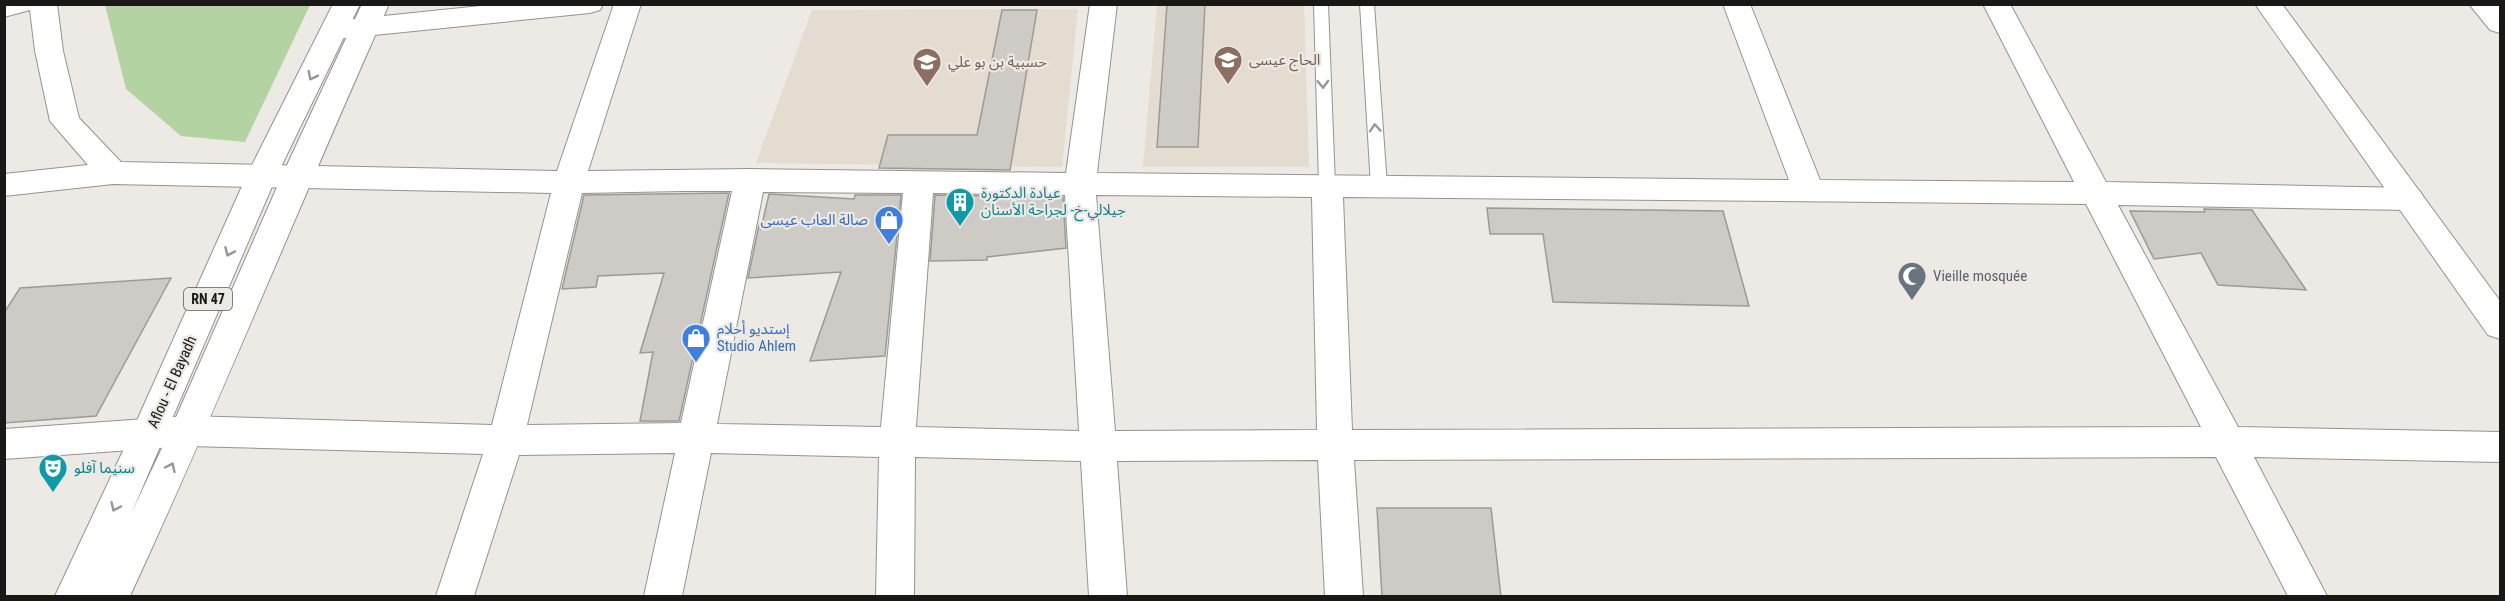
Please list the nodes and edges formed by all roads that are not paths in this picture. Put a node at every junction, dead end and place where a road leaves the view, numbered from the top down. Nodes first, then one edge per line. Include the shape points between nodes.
1 (22, 4) edge
2 (43, 4) edge
3 (590, 4) edge
4 (628, 4) edge
5 (1104, 4) edge
6 (1320, 4) edge
7 (1367, 4) edge
8 (1736, 4) edge
9 (1996, 4) edge
10 (2268, 4) edge
11 (2482, 4) edge
12 (4, 9) edge
13 (356, 17) edge
14 (2500, 24) edge
15 (113, 172) junction
16 (262, 175) junction
17 (296, 178) junction
18 (750, 180) junction
19 (569, 182) junction
20 (919, 182) junction
21 (1080, 183) junction
22 (4, 185) edge
23 (1327, 185) junction
24 (1379, 186) junction
25 (1809, 191) junction
26 (2093, 193) junction
27 (2409, 199) junction
28 (2500, 326) edge
29 (188, 431) junction
30 (148, 436) junction
31 (696, 438) junction
32 (506, 440) junction
33 (897, 442) junction
34 (2226, 442) junction
35 (4, 444) edge
36 (1098, 446) junction
37 (1335, 446) junction
38 (2500, 447) edge
39 (74, 597) edge
40 (111, 597) edge
41 (455, 597) edge
42 (663, 597) edge
43 (895, 597) edge
44 (1108, 597) edge
45 (1344, 597) edge
46 (2308, 597) edge

1 - 12 street
2 - 15 street via 65,121
3 - 13 street
4 - 19 street
5 - 21 street
6 -> 23 lane
24 -> 7 lane
8 - 25 street
9 - 26 street
10 - 27 street
11 - 14 street
13 -> 16 street, Aflou - El Bayadh / RN 47
13 - 17 street, RN 47
15 - 16 street
15 - 22 street
16 - 17 street
16 -> 30 street, Aflou - El Bayadh / RN 47
17 - 19 street
17 - 29 street, RN 47
18 - 19 street
18 - 20 street
18 - 31 street
19 - 32 street
20 - 21 street
20 - 33 street
21 - 23 street
21 - 36 street
23 - 24 street
23 - 37 street
24 - 25 street
25 - 26 street
26 - 27 street
26 - 34 street
27 - 28 street
29 - 30 street
29 - 32 street
40 -> 29 street, RN 47
30 - 35 street
30 -> 39 street, Aflou - El Bayadh / RN 47
31 - 32 street
31 - 33 street
31 - 42 street
32 - 41 street
33 - 36 street
33 - 43 street
34 - 37 street
34 - 38 street
34 - 46 street
36 - 37 street
36 - 44 street
37 - 45 street

